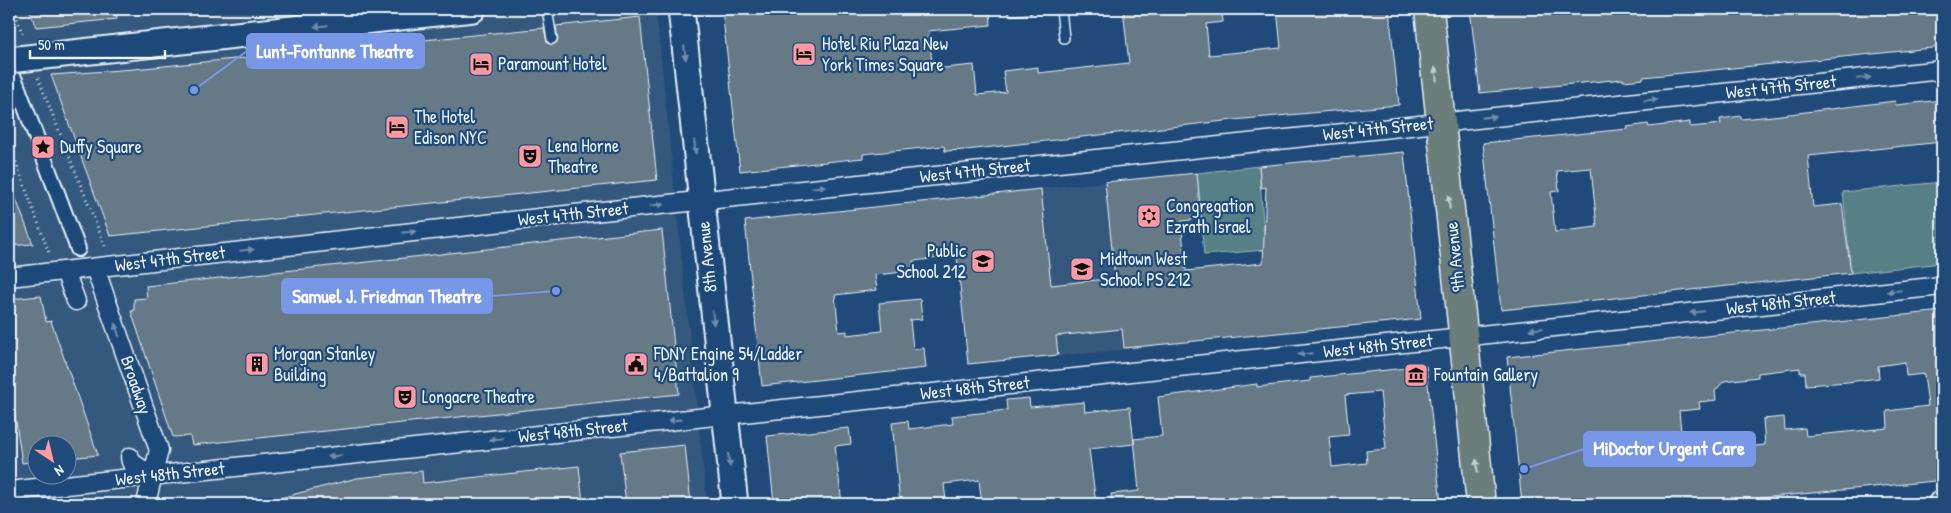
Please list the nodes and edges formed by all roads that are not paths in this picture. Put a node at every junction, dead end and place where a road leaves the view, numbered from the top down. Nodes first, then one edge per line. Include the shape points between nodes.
1 (473, 9) edge
2 (547, 9) edge
3 (681, 9) edge
4 (1028, 9) edge
5 (1062, 9) edge
6 (1429, 9) edge
7 (1014, 10) dead end
8 (1064, 38) dead end
9 (552, 39) dead end
10 (12, 70) edge
11 (1942, 70) edge
12 (1440, 122) junction
13 (701, 200) junction
14 (78, 250) dead end
15 (95, 268) junction
16 (65, 271) junction
17 (9, 277) edge
18 (1942, 286) edge
19 (76, 302) dead end
20 (1463, 337) junction
21 (724, 415) junction
22 (130, 457) dead end
23 (152, 476) junction
24 (9, 491) edge
25 (149, 504) edge
26 (735, 504) edge
27 (1481, 504) edge

1 -> 10 main road
2 - 9 lane
3 -> 13 main road, 8th Avenue
4 - 7 lane
5 - 8 lane
12 -> 6 main road, 9th Avenue
10 - 14 street
12 -> 11 street, West 47th Street
13 -> 12 street, West 47th Street
20 -> 12 main road, 9th Avenue
15 -> 13 street, West 47th Street
13 -> 21 main road, 8th Avenue
15 - 16 street, West 47th Street
23 -> 15 street, Broadway via 159,450
16 - 17 street, West 47th Street
16 - 19 street
18 -> 20 street, West 48th Street
20 -> 21 street, West 48th Street
27 -> 20 main road, 9th Avenue
21 -> 23 street, West 48th Street
21 -> 26 main road, 8th Avenue
22 - 23 street via 131,462
23 - 24 street, West 48th Street
23 - 25 street, Broadway via 147,499

